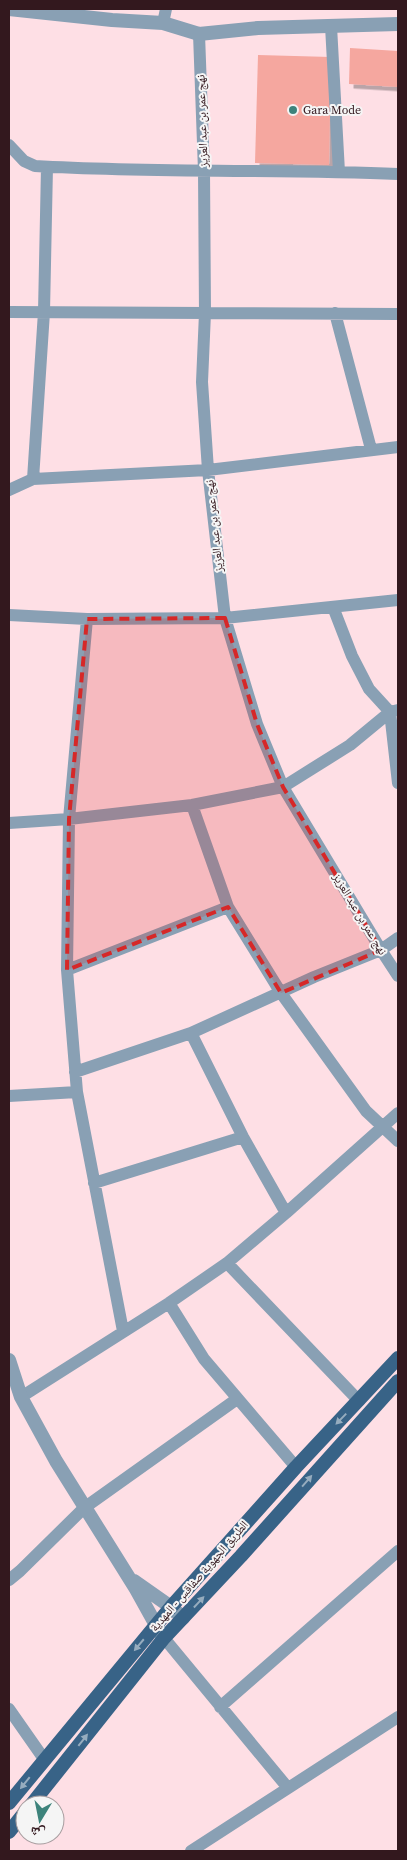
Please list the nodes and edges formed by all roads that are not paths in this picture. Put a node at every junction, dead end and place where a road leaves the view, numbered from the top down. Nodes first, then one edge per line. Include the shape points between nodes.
1 (9, 9) edge
2 (166, 9) edge
3 (163, 23) junction
4 (398, 24) edge
5 (331, 26) junction
6 (199, 34) junction
7 (9, 145) edge
8 (47, 167) junction
9 (204, 171) junction
10 (339, 172) junction
11 (398, 174) edge
12 (9, 312) edge
13 (44, 312) junction
14 (205, 313) junction
15 (335, 313) junction
16 (398, 314) edge
17 (398, 447) edge
18 (371, 449) junction
19 (208, 470) junction
20 (33, 479) junction
21 (9, 490) edge
22 (398, 600) edge
23 (333, 607) junction
24 (9, 616) edge
25 (225, 618) junction
26 (87, 619) junction
27 (394, 711) edge
28 (398, 783) edge
29 (283, 787) junction
30 (192, 805) junction
31 (69, 819) junction
32 (9, 822) edge
33 (228, 907) junction
34 (398, 938) edge
35 (381, 950) junction
36 (66, 970) junction
37 (398, 976) edge
38 (280, 993) junction
39 (191, 1034) junction
40 (75, 1072) junction
41 (77, 1092) junction
42 (9, 1096) edge
43 (398, 1112) edge
44 (383, 1127) junction
45 (243, 1137) junction
46 (398, 1141) edge
47 (94, 1183) junction
48 (286, 1213) junction
49 (227, 1263) junction
50 (169, 1303) junction
51 (123, 1331) junction
52 (398, 1359) edge
53 (9, 1360) edge
54 (398, 1380) edge
55 (16, 1390) edge
56 (237, 1399) junction
57 (358, 1402) junction
58 (296, 1467) junction
59 (84, 1508) junction
60 (398, 1551) edge
61 (129, 1578) junction
62 (9, 1580) edge
63 (171, 1607) junction
64 (183, 1618) junction
65 (155, 1626) junction
66 (164, 1638) junction
67 (220, 1707) junction
68 (9, 1709) edge
69 (398, 1717) edge
70 (44, 1758) junction
71 (288, 1788) junction
72 (38, 1795) edge
73 (9, 1803) edge
74 (191, 1851) edge

1 - 3 street
2 - 3 street
3 - 6 street
4 - 5 street
5 - 6 street
5 - 10 street
6 - 9 street, نهج عمر بن عبد العزيز
7 - 8 street via 24,161
8 - 9 street
8 - 13 street
9 - 10 street
9 - 14 street, نهج عمر بن عبد العزيز
10 - 11 street
12 - 13 street
13 - 14 street
13 - 20 street
14 - 15 street
14 - 19 street, نهج عمر بن عبد العزيز via 202,382
15 - 16 street
15 - 18 street
17 - 18 street
18 - 19 street
19 - 20 street
19 - 25 street, نهج عمر بن عبد العزيز
20 - 21 street
22 - 23 street
23 - 25 street
23 - 27 street via 369,689
24 - 26 street
25 - 26 street
25 - 29 street, نهج عمر بن عبد العزيز via 257,724
26 - 31 street
27 - 28 street
27 - 29 street via 350,745
29 - 30 street
29 - 35 street, نهج عمر بن عبد العزيز
30 - 31 street
30 - 33 street
31 - 32 street
31 - 36 street
33 - 36 street
33 - 38 street
34 - 35 street
35 - 37 street, نهج عمر بن عبد العزيز
35 - 38 street
36 - 40 street
38 - 39 street
38 - 44 street via 366,1111
39 - 40 street
39 - 45 street
40 - 41 street
41 - 42 street
41 - 47 street
43 - 44 street
44 - 46 street
44 - 48 street
45 - 47 street
45 - 48 street
47 - 51 street
48 - 49 street
49 - 50 street
49 - 57 street
50 - 51 street
50 - 56 street via 204,1359
51 - 55 street
52 - 57 main road, الطريق الجهوية صفاقس - المهدية
53 - 55 street
64 -> 54 main road, الطريق الجهوية صفاقس - المهدية
55 - 59 street
56 - 58 street
56 - 59 street
57 -> 58 main road, الطريق الجهوية صفاقس - المهدية
58 - 63 main road, الطريق الجهوية صفاقس - المهدية
59 - 61 street
59 - 62 street
60 - 67 street
61 - 63 street
61 - 65 street
63 - 64 street
63 - 65 main road, الطريق الجهوية صفاقس - المهدية
64 - 66 main road, الطريق الجهوية صفاقس - المهدية
65 - 66 street
65 -> 70 main road, الطريق الجهوية صفاقس - المهدية
66 - 67 street
72 -> 66 main road, الطريق الجهوية صفاقس - المهدية
67 - 71 street
68 - 70 street
69 - 71 street
70 -> 73 main road, الطريق الجهوية صفاقس - المهدية
71 - 74 street

